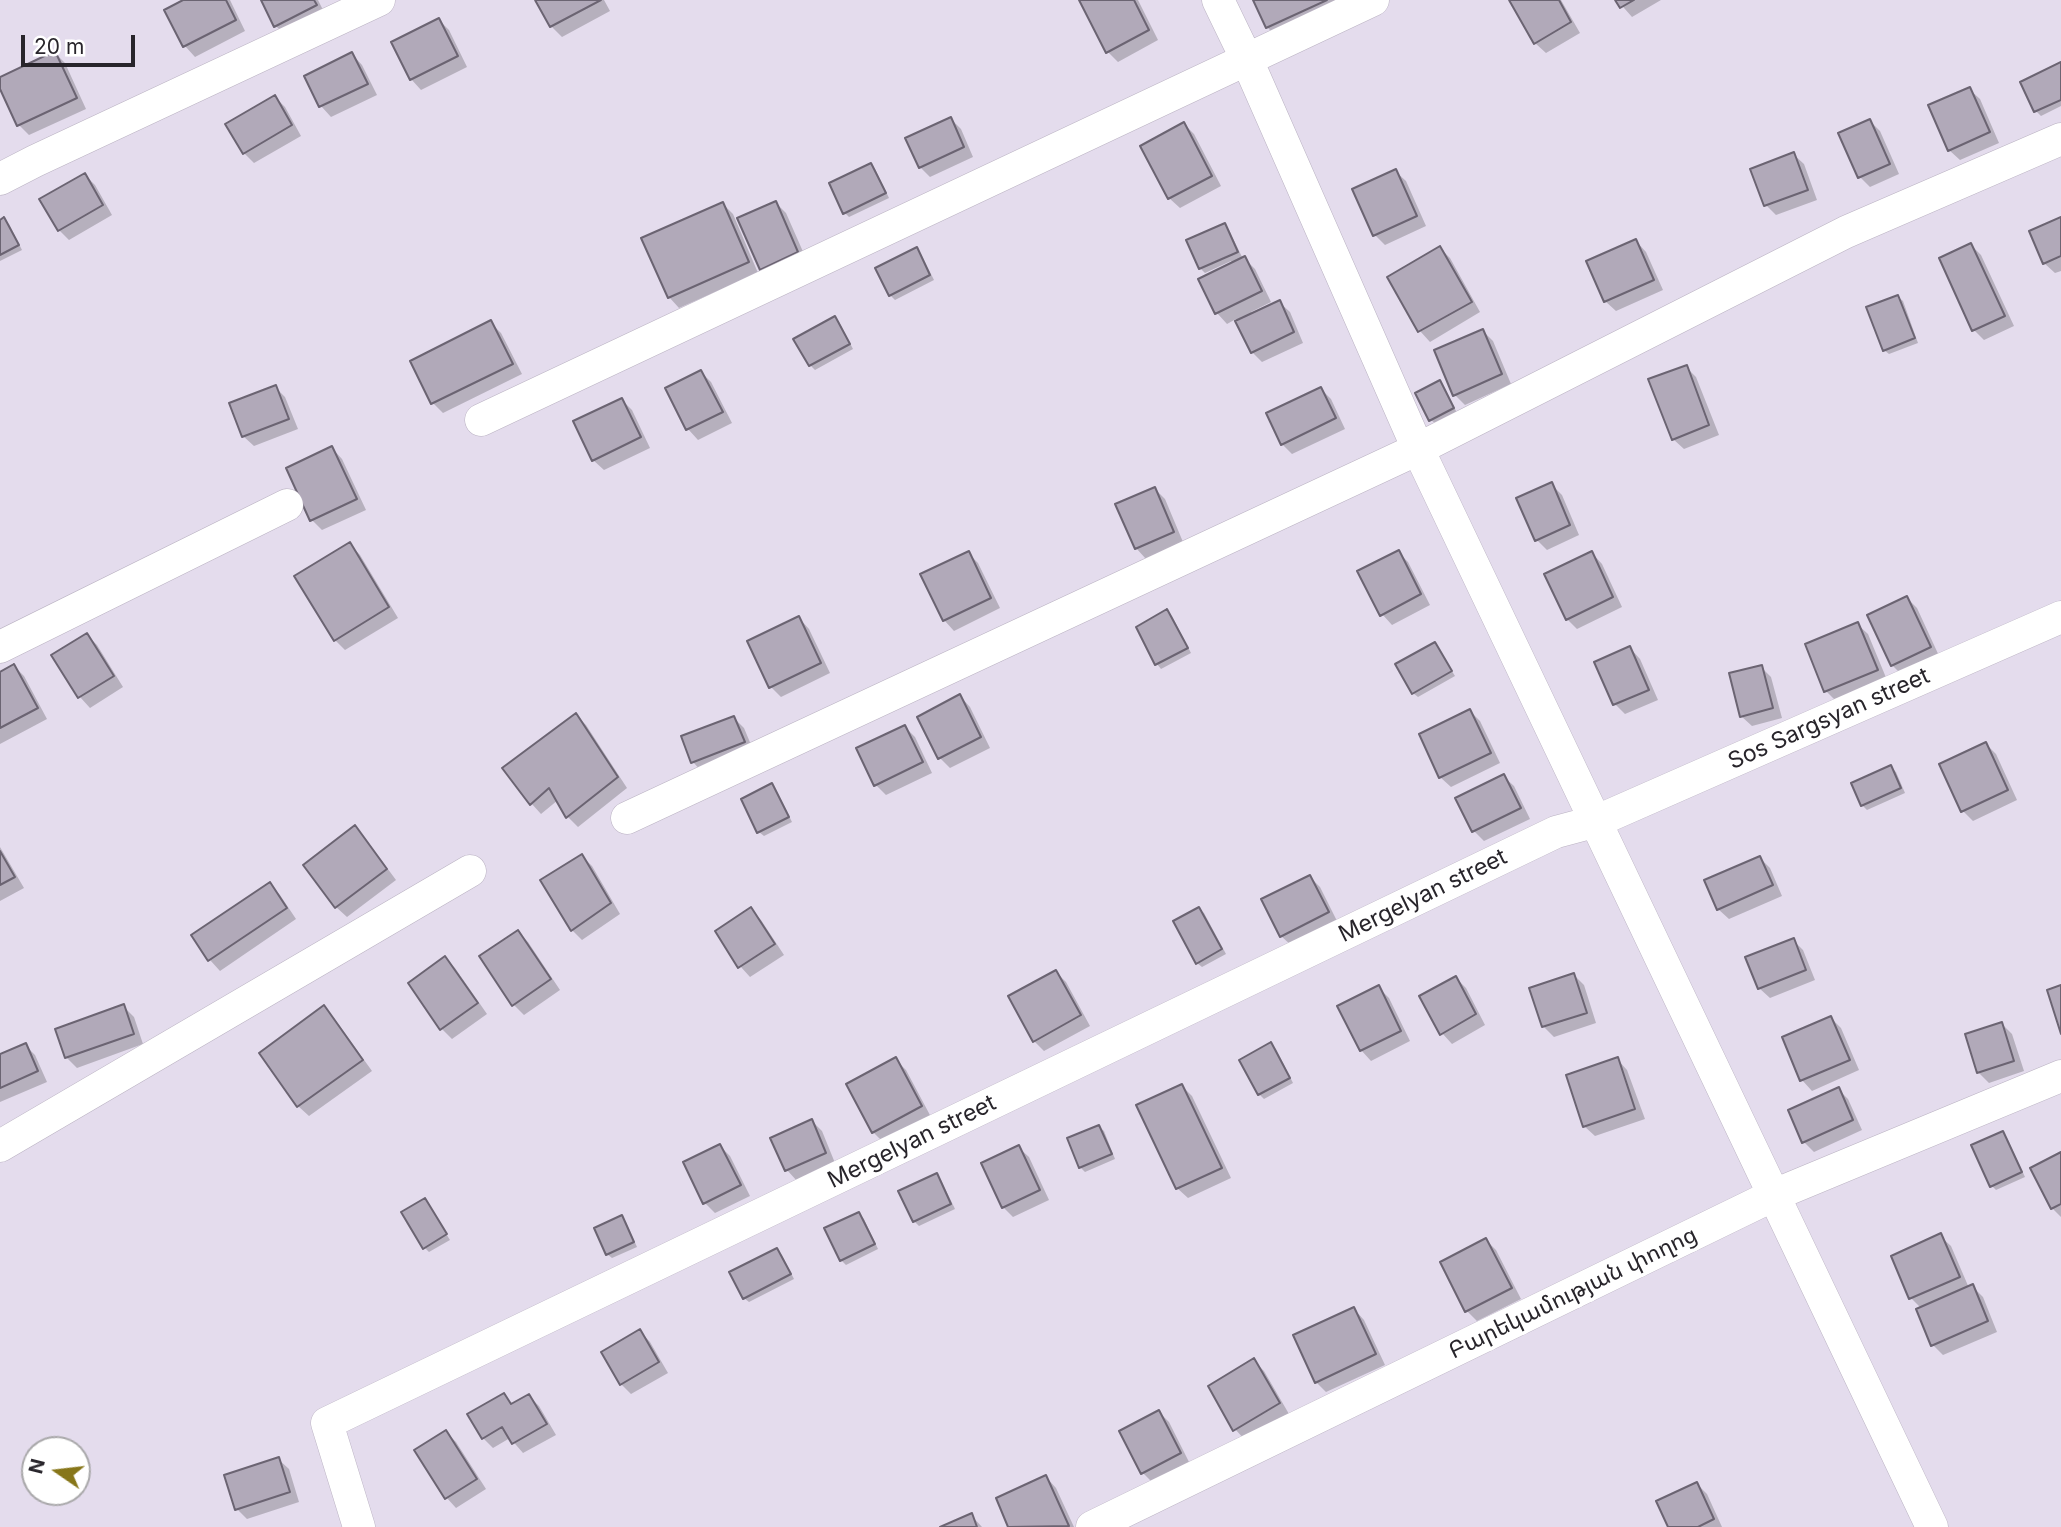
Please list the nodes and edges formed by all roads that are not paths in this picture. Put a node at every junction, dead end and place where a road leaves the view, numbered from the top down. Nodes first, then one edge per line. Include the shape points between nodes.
1 (379, 0) edge
2 (1218, 0) edge
3 (1373, 0) edge
4 (1247, 60) junction
5 (2061, 139) edge
6 (0, 179) edge
7 (481, 420) dead end
8 (1418, 449) junction
9 (288, 505) dead end
10 (2061, 617) edge
11 (0, 647) edge
12 (627, 818) dead end
13 (1597, 821) junction
14 (470, 871) dead end
15 (2061, 1076) edge
16 (0, 1146) edge
17 (1774, 1195) junction
18 (359, 1527) edge
19 (1091, 1527) edge
20 (1933, 1527) edge

1 - 6 street
2 - 4 street
3 - 4 street
4 - 7 street
4 - 8 street
5 - 8 street via 1846,232
8 - 12 street
8 - 13 street
9 - 11 street
10 - 13 street, Sos Sargsyan street
13 - 17 street
13 - 18 street, Mergelyan street via 1556,832 327,1423
14 - 16 street
15 - 17 street, Բարեկամության փողոց
17 - 19 street, Բարեկամության փողոց
17 - 20 street

